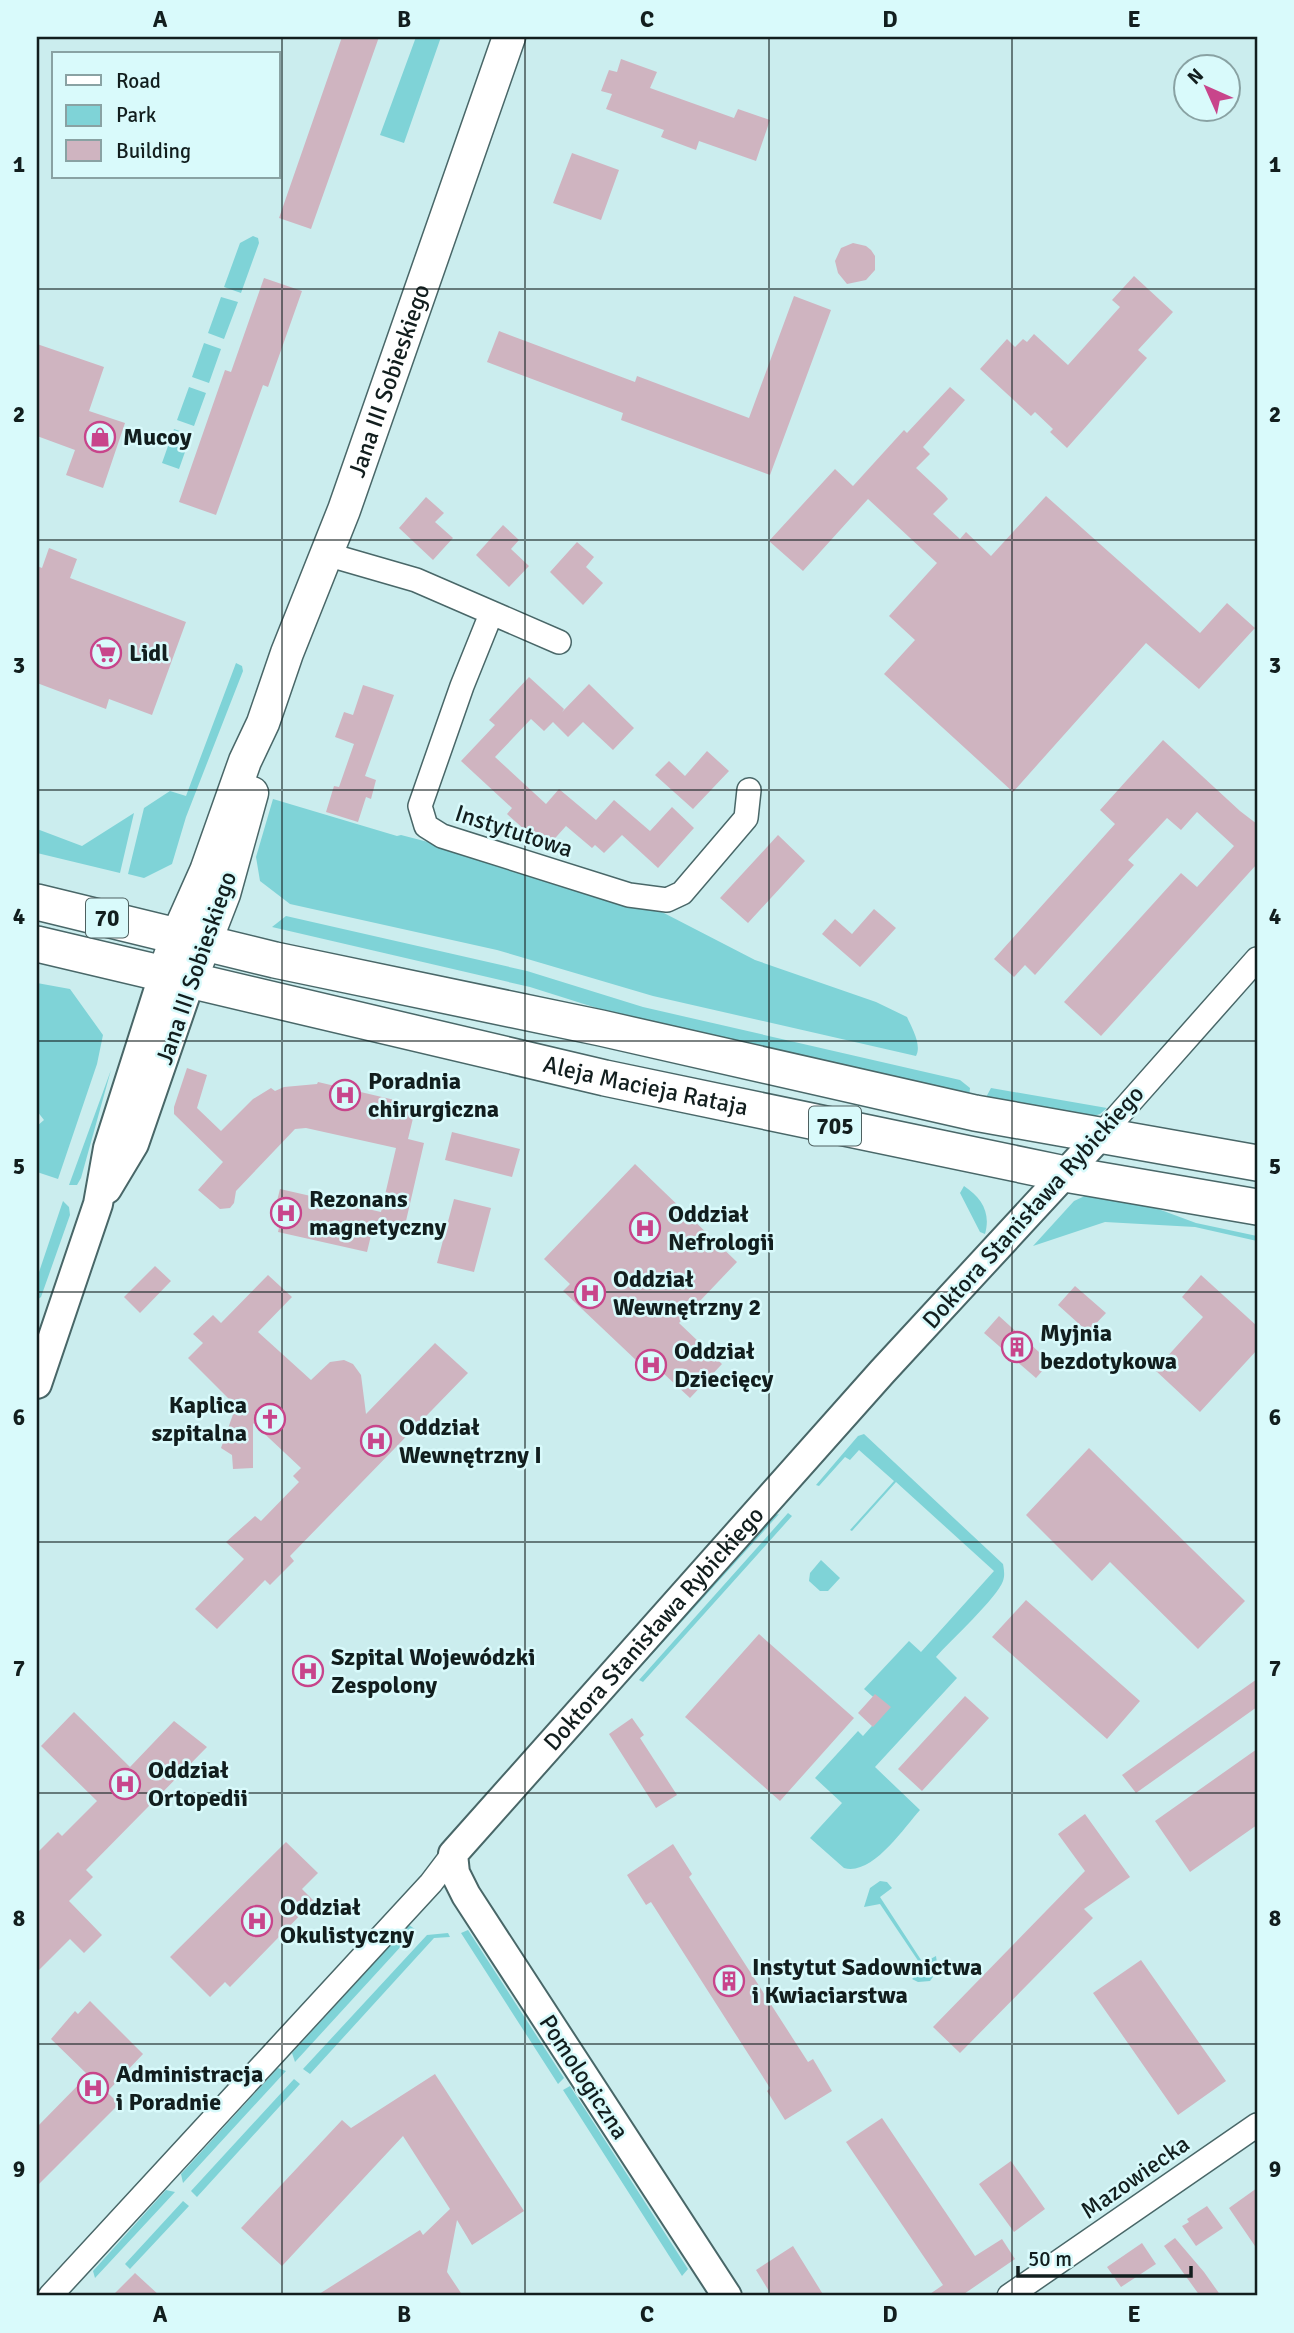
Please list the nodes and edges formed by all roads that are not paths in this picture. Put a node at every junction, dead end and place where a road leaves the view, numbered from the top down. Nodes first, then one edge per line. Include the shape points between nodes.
1 (509, 37) edge
2 (326, 554) junction
3 (491, 614) junction
4 (559, 642) dead end
5 (749, 789) dead end
6 (37, 902) edge
7 (191, 939) junction
8 (37, 944) edge
9 (1257, 960) edge
10 (177, 976) junction
11 (1101, 1135) junction
12 (1257, 1163) edge
13 (1065, 1174) junction
14 (1257, 1207) edge
15 (37, 1384) edge
16 (453, 1854) junction
17 (1257, 2125) edge
18 (50, 2296) edge
19 (727, 2296) edge
20 (1009, 2296) edge

1 - 2 main road, Jana III Sobieskiego
2 - 3 street via 416,580
2 - 7 main road, Jana III Sobieskiego via 206,871
3 - 4 street
3 - 5 street, Instytutowa via 420,806 426,825 434,831 629,895 667,900 682,893 746,818
6 - 7 main road, Aleja Macieja Rataja / 70
7 - 10 main road, Jana III Sobieskiego
7 - 11 main road, Aleja Macieja Rataja / 705 via 975,1113
8 - 10 main road, Aleja Macieja Rataja / 70
9 - 11 street, Doktora Stanisława Rybickiego
10 - 13 main road, Aleja Macieja Rataja / 705 via 605,1078
10 - 15 street, Jana III Sobieskiego via 134,1144 98,1203
11 - 12 main road, Aleja Macieja Rataja / 705
11 - 13 street, Doktora Stanisława Rybickiego
13 - 14 main road, Aleja Macieja Rataja / 705
13 - 16 street, Doktora Stanisława Rybickiego via 882,1372
16 - 18 street, Doktora Stanisława Rybickiego
16 - 19 street, Pomologiczna via 454,1873 466,1895
17 - 20 street, Mazowiecka

